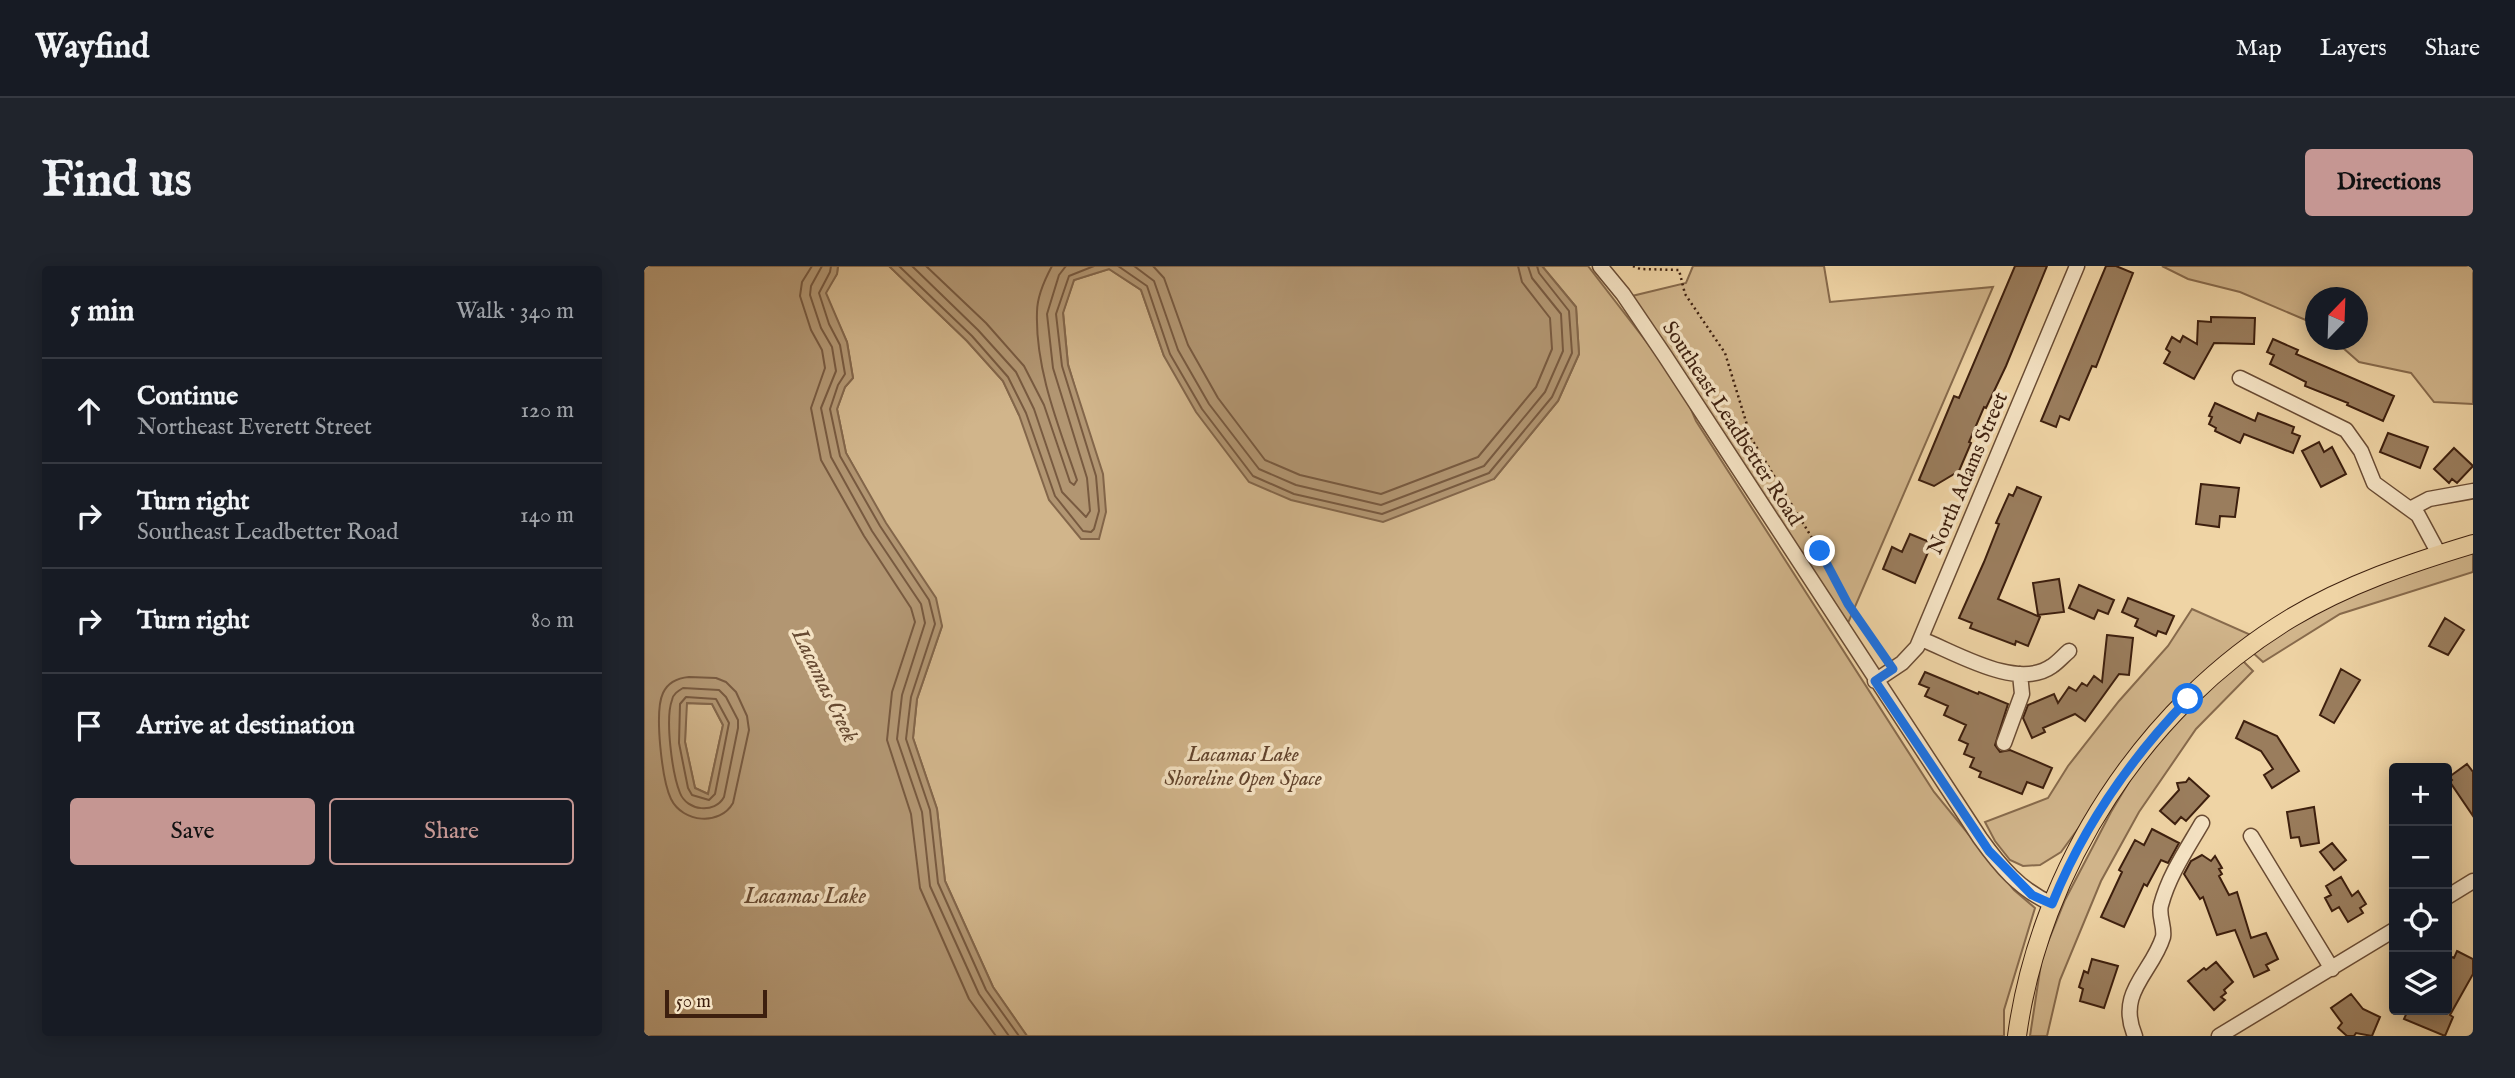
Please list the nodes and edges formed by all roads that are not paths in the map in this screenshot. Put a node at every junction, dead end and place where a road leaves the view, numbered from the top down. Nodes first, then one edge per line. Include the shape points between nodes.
1 (1601, 266) edge
2 (2077, 266) edge
3 (2240, 378) dead end
4 (2473, 491) edge
5 (2410, 509) junction
6 (2473, 544) edge
7 (2439, 554) junction
8 (1921, 639) junction
9 (2069, 651) dead end
10 (2020, 674) junction
11 (1875, 681) junction
12 (2004, 743) dead end
13 (2202, 823) dead end
14 (2251, 836) dead end
15 (2473, 881) edge
16 (2452, 894) edge
17 (2052, 904) junction
18 (2389, 933) edge
19 (2332, 969) junction
20 (2017, 1036) edge
21 (2134, 1036) edge
22 (2219, 1036) edge

1 - 11 street, Southeast Leadbetter Road via 1665,356
2 - 8 street, North Adams Street
3 - 5 street via 2346,430 2374,482
4 - 5 street via 2429,499
5 - 7 street
6 - 7 main road
7 - 17 main road via 2377,576 2314,606 2267,634 2207,682 2132,763 2064,873
8 - 10 street via 1998,671
8 - 11 street, North Adams Street via 1913,653
9 - 10 street via 2045,670
10 - 12 street via 2022,694
11 - 17 street, Southeast Leadbetter Road via 1989,851 2032,895
13 - 21 street via 2160,908 2164,935 2130,1005
14 - 19 street
15 - 16 street
17 - 20 main road via 2027,981
18 - 19 street
19 - 22 street

